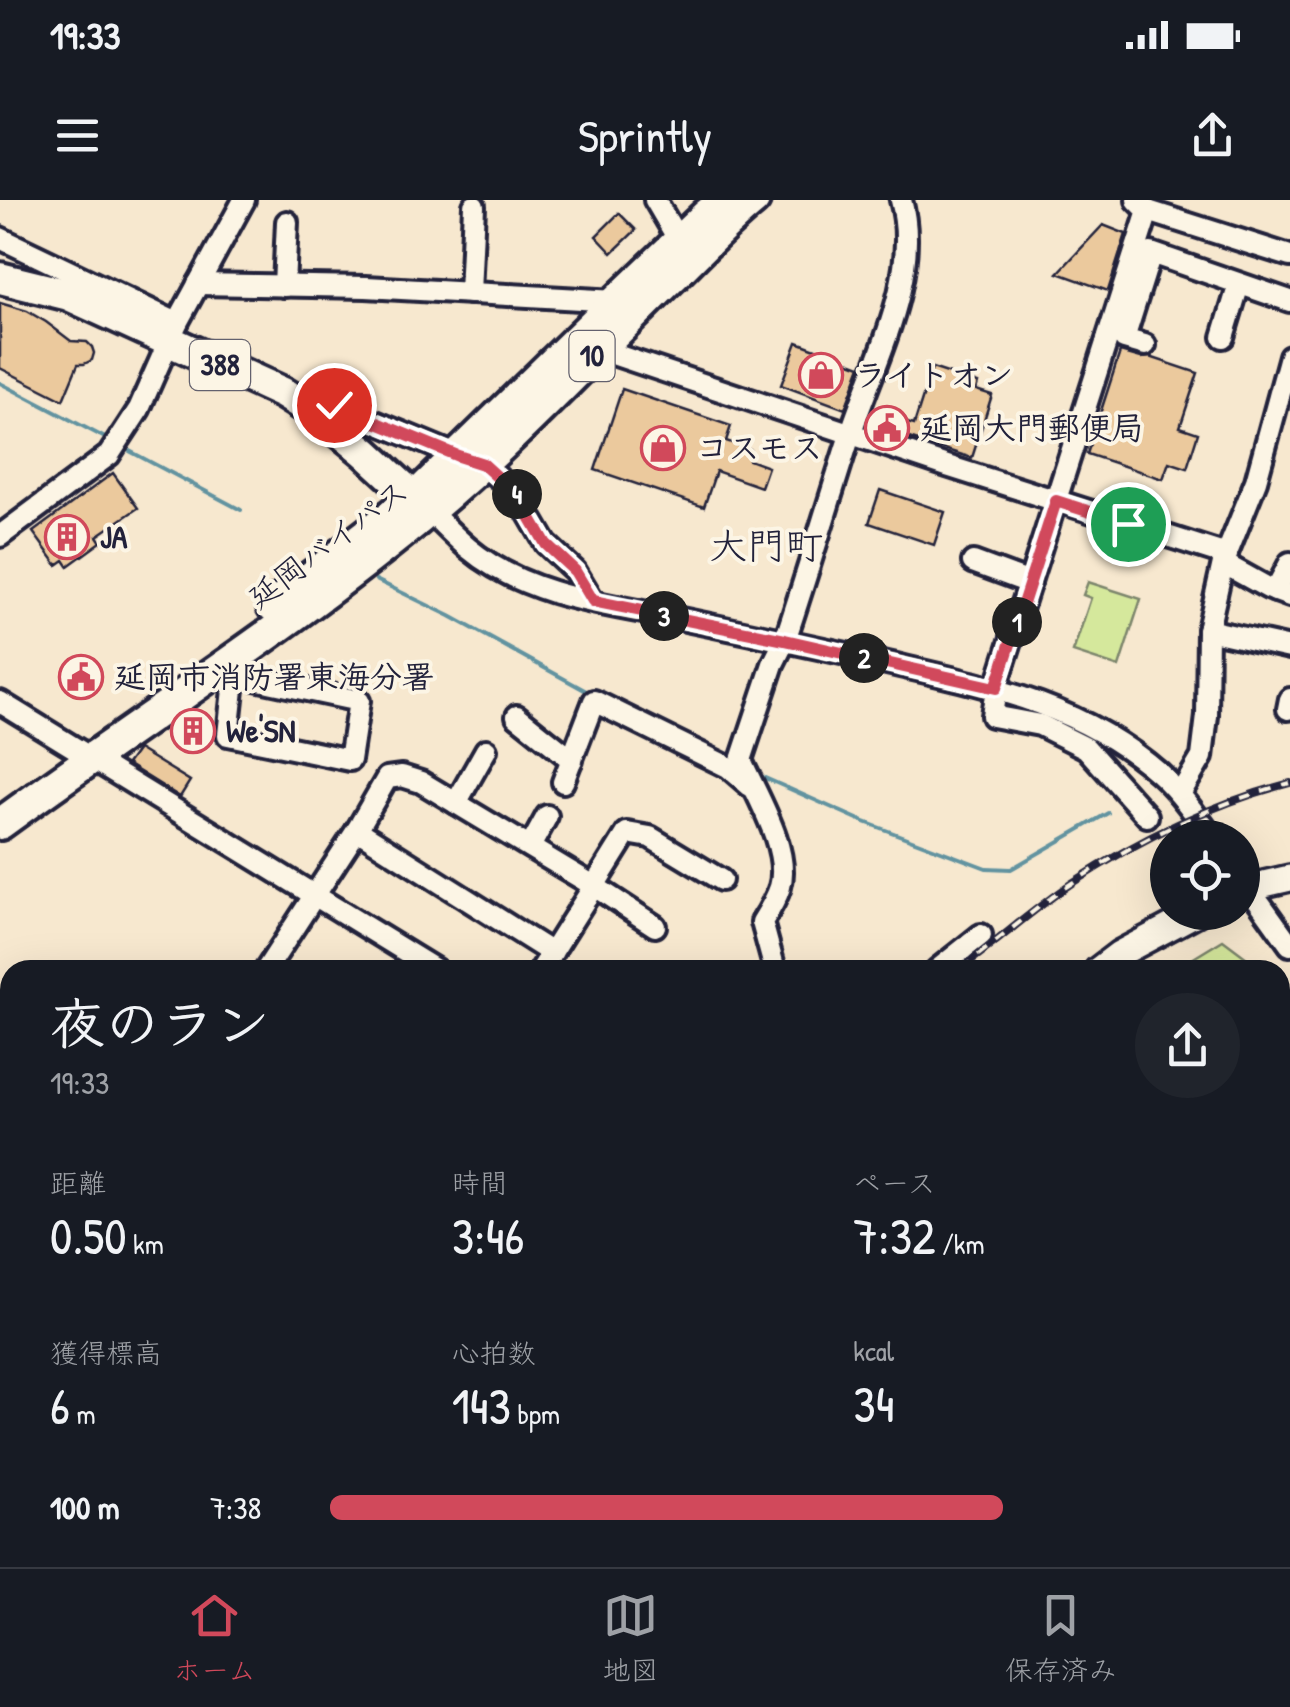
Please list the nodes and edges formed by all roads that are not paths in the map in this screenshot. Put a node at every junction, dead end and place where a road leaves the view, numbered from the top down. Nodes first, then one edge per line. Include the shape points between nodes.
1 (244, 200) edge
2 (655, 200) edge
3 (725, 200) edge
4 (754, 200) edge
5 (902, 200) edge
6 (474, 206) dead end
7 (1142, 206) edge
8 (287, 222) dead end
9 (0, 238) edge
10 (679, 241) junction
11 (1290, 256) edge
12 (0, 278) edge
13 (198, 284) junction
14 (1239, 284) junction
15 (284, 286) junction
16 (470, 293) junction
17 (616, 301) junction
18 (1290, 302) edge
19 (174, 332) junction
20 (1223, 337) dead end
21 (1145, 345) dead end
22 (598, 349) junction
23 (1290, 356) edge
24 (325, 419) junction
25 (850, 434) junction
26 (470, 460) junction
27 (1056, 501) junction
28 (422, 504) junction
29 (0, 536) edge
30 (1225, 559) junction
31 (973, 562) dead end
32 (1290, 563) edge
33 (1030, 582) junction
34 (1283, 593) edge
35 (593, 601) junction
36 (1208, 630) junction
37 (785, 640) junction
38 (1290, 648) edge
39 (237, 667) junction
40 (996, 688) junction
41 (0, 702) edge
42 (517, 716) dead end
43 (486, 750) dead end
44 (84, 754) junction
45 (572, 760) junction
46 (749, 777) junction
47 (563, 782) dead end
48 (1180, 794) junction
49 (456, 803) junction
50 (0, 805) edge
51 (547, 816) dead end
52 (1146, 816) dead end
53 (1199, 820) edge
54 (0, 824) edge
55 (357, 830) junction
56 (530, 847) junction
57 (1290, 878) edge
58 (721, 880) dead end
59 (1260, 883) edge
60 (594, 886) junction
61 (315, 895) junction
62 (1260, 906) edge
63 (655, 926) dead end
64 (1164, 930) edge
65 (982, 935) dead end
66 (1290, 944) edge
67 (273, 960) edge
68 (420, 960) edge
69 (544, 960) edge
70 (548, 960) edge
71 (772, 960) edge
72 (949, 960) edge
73 (1111, 960) edge

1 - 13 street
2 - 10 street
3 - 10 highway, 延岡バイパス / 10
4 - 22 highway, 延岡バイパス / 10
5 - 25 street via 902,288
6 - 16 street
7 - 11 street
7 - 27 street
8 - 15 street
9 - 19 street
10 - 17 highway, 延岡バイパス / 10
12 - 19 highway, 388
13 - 15 street
13 - 19 street
14 - 18 street
14 - 20 street
14 - 21 street via 1151,253 1124,338
15 - 16 street
16 - 17 street
17 - 26 highway, 延岡バイパス / 10
19 - 24 highway, 388
19 - 29 street via 140,410 116,444
22 - 25 street
22 - 26 highway, 延岡バイパス / 10
23 - 30 street via 1256,482
24 - 26 street via 334,405
24 - 28 highway, 388
25 - 27 street
25 - 37 street
26 - 28 highway, 延岡バイパス / 10
26 - 35 street via 518,496 546,544 575,571
27 - 30 street
27 - 33 street
28 - 35 street via 470,550 511,574
28 - 39 highway, 延岡バイパス / 10
28 - 44 highway, 延岡バイパス / 10 via 284,599
30 - 34 street
30 - 36 street
31 - 33 street
32 - 34 street
33 - 40 street
35 - 37 street
36 - 38 street
36 - 48 street via 1202,757
37 - 40 street
37 - 46 street via 773,664
39 - 39 street via 228,735 350,760 359,701
39 - 44 highway, 延岡バイパス / 10
40 - 48 street via 1074,716 1123,745
40 - 52 street via 992,716 1040,725 1086,748
41 - 44 street
42 - 45 street
43 - 49 street
44 - 50 highway, 延岡バイパス / 10
44 - 54 highway, 延岡バイパス / 10
44 - 61 street
45 - 46 street via 594,701
45 - 47 street
46 - 71 street via 782,868 782,884 762,922
48 - 53 street
49 - 55 street via 420,782 387,778
49 - 56 street
51 - 56 street
55 - 61 street
55 - 69 street
56 - 60 street
57 - 59 main road
58 - 60 street via 650,837 627,833
60 - 63 street
60 - 70 street
61 - 67 street
61 - 68 street
62 - 66 street
64 - 73 main road
65 - 72 street

